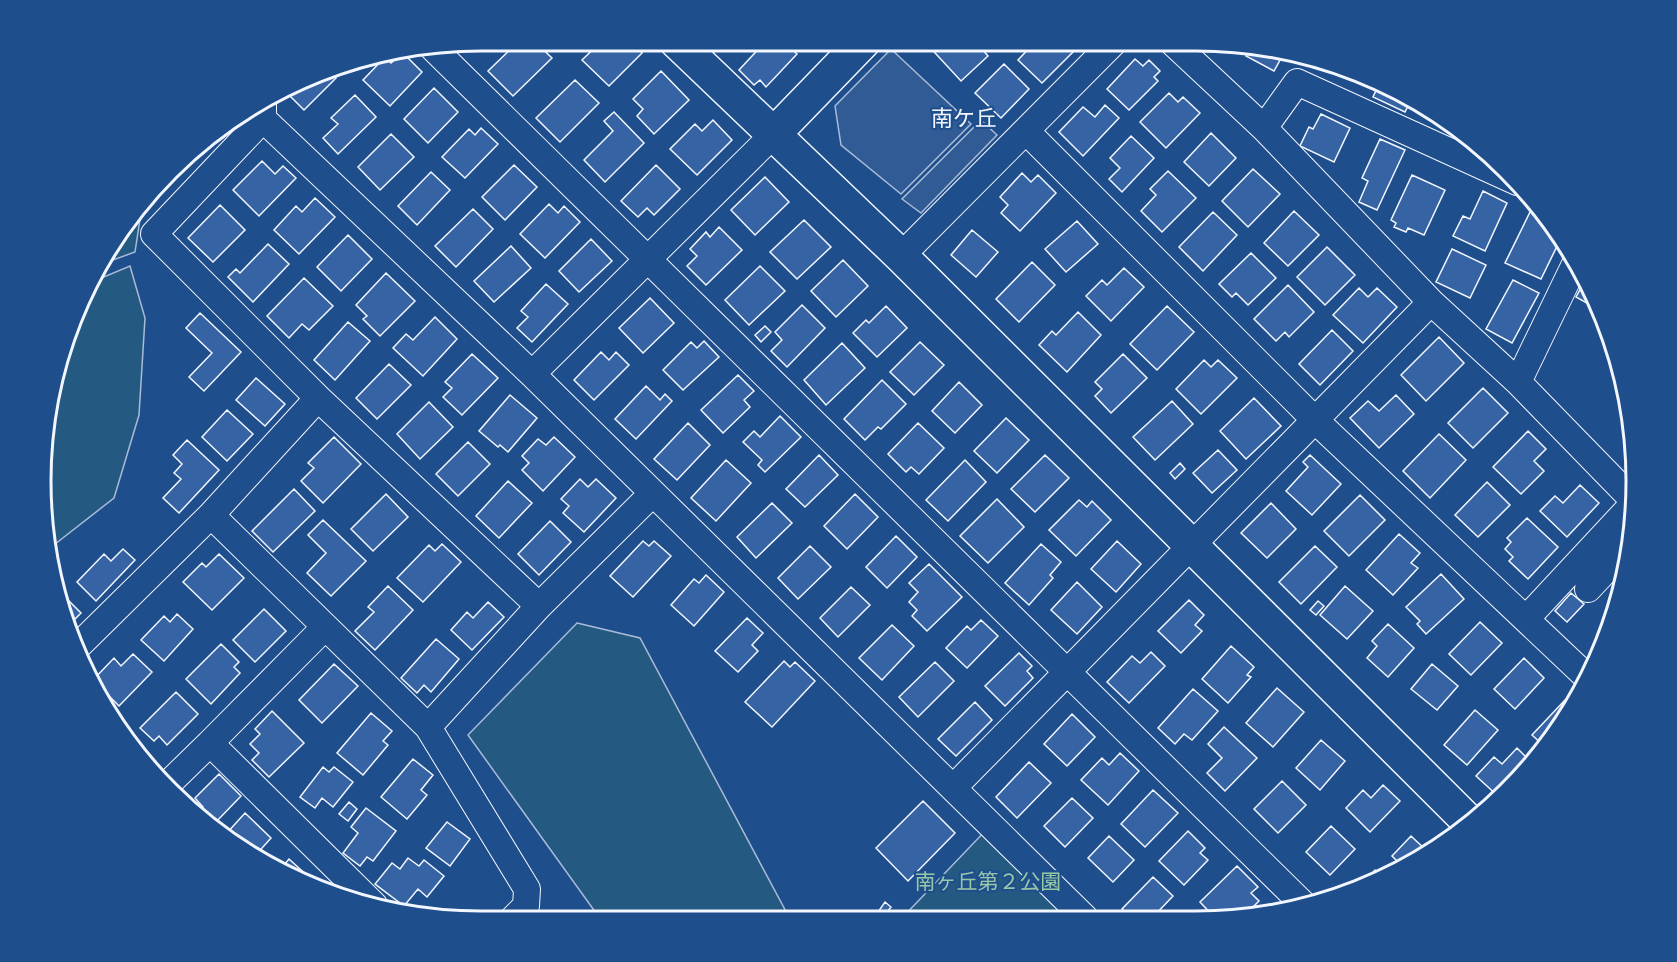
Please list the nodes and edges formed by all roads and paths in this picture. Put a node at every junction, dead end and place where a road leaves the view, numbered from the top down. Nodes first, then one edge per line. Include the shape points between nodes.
1 (687, 51) edge
2 (854, 51) edge
3 (1105, 51) edge
4 (1182, 51) edge
5 (439, 54) edge
6 (263, 112) edge
7 (1264, 128) junction
8 (1027, 132) junction
9 (774, 134) junction
10 (1494, 172) edge
11 (901, 256) junction
12 (646, 259) junction
13 (1571, 272) edge
14 (1431, 302) junction
15 (532, 374) junction
16 (1518, 382) junction
17 (318, 398) junction
18 (1316, 421) junction
19 (1626, 493) edge
20 (652, 494) junction
21 (1625, 512) edge
22 (211, 515) junction
23 (1192, 547) junction
24 (1619, 556) edge
25 (1588, 589) dead end
26 (539, 606) junction
27 (1526, 619) junction
28 (324, 628) junction
29 (82, 642) edge
30 (1070, 672) junction
31 (1582, 672) edge
32 (428, 727) junction
33 (210, 743) junction
34 (172, 780) edge
35 (953, 789) junction
36 (1464, 817) edge
37 (363, 894) edge
38 (1297, 898) edge
39 (521, 911) edge
40 (1078, 911) edge

1 - 9 street
2 - 9 street
3 - 8 street
4 - 7 street
5 - 12 street
6 - 15 street
6 - 17 street via 154,234
7 - 10 street via 1297,82
7 - 14 street
8 - 11 street
8 - 18 street
9 - 11 street
9 - 12 street
11 - 23 street
12 - 15 street
12 - 30 street
13 - 16 street
14 - 16 street
14 - 18 street
15 - 20 street
16 - 19 street
17 - 22 street
17 - 26 street
18 - 23 street
18 - 27 street
20 - 26 street
20 - 35 street
21 - 27 street
22 - 28 street
22 - 29 street
23 - 30 street
23 - 36 street
24 - 25 street
26 - 32 street
27 - 31 street
28 - 32 street
28 - 33 street
30 - 35 street
30 - 38 street
32 - 39 street via 527,889 526,906
33 - 34 street
33 - 37 street
35 - 40 street

